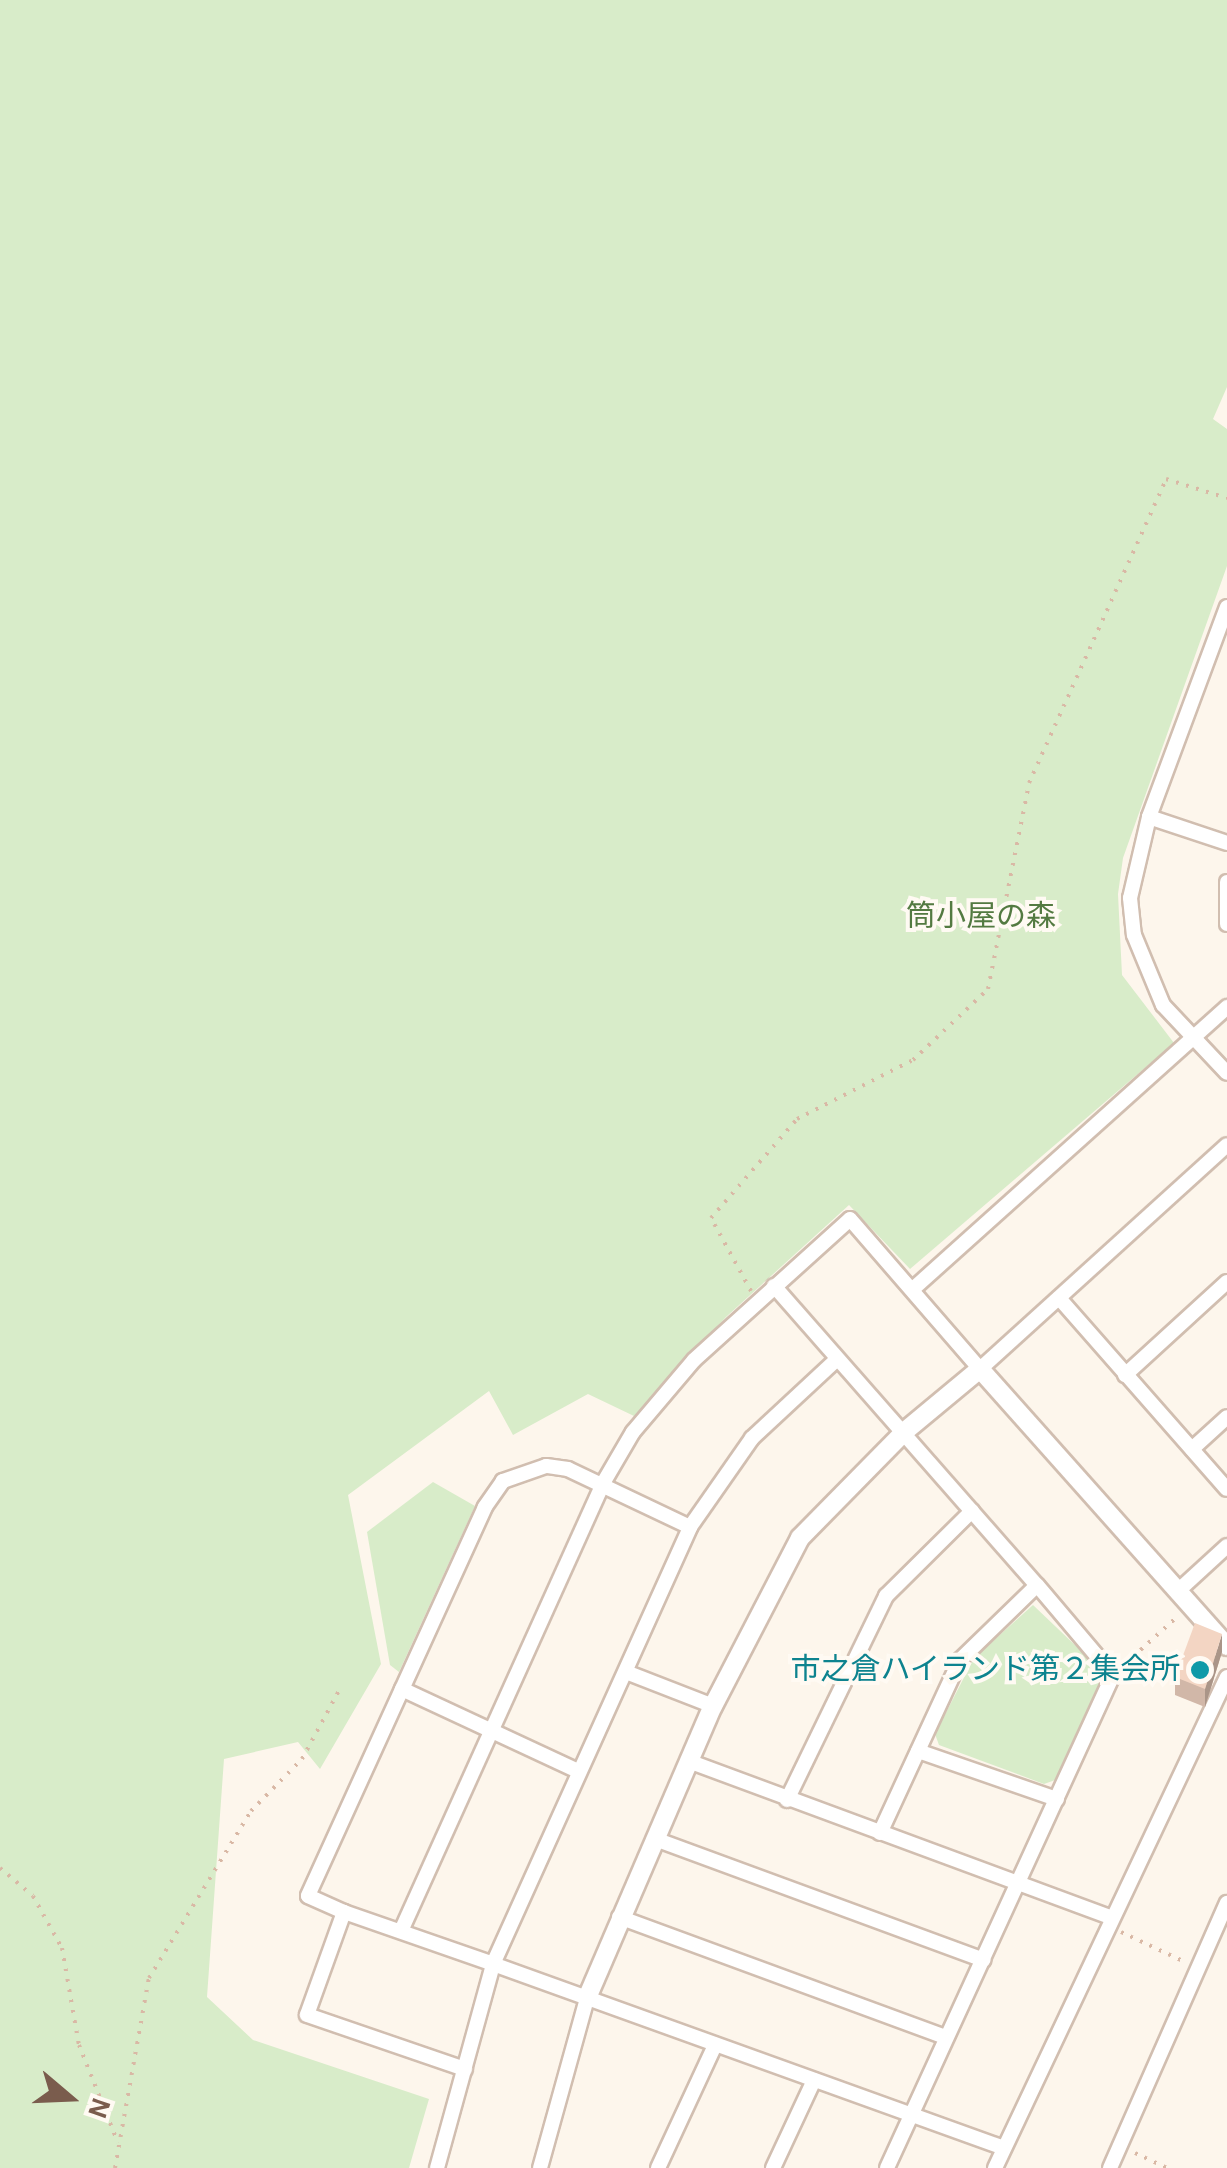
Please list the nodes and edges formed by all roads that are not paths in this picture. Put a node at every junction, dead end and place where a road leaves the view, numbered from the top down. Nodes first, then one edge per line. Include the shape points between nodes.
1 (1227, 607) edge
2 (1148, 817) junction
3 (1227, 843) edge
4 (1227, 882) edge
5 (1227, 924) edge
6 (1227, 1007) edge
7 (1193, 1036) junction
8 (1227, 1073) edge
9 (1227, 1145) edge
10 (1227, 1282) edge
11 (774, 1286) junction
12 (914, 1288) junction
13 (1059, 1298) junction
14 (836, 1359) junction
15 (980, 1369) junction
16 (1125, 1375) junction
17 (1227, 1417) edge
18 (904, 1432) junction
19 (1192, 1449) junction
20 (602, 1485) junction
21 (1227, 1489) edge
22 (972, 1511) junction
23 (690, 1527) junction
24 (1227, 1546) edge
25 (1038, 1585) junction
26 (1185, 1597) junction
27 (1227, 1646) edge
28 (626, 1672) junction
29 (1227, 1677) edge
30 (402, 1689) junction
31 (713, 1706) junction
32 (490, 1731) junction
33 (918, 1751) junction
34 (690, 1762) junction
35 (578, 1771) junction
36 (1057, 1798) junction
37 (787, 1800) junction
38 (880, 1833) junction
39 (655, 1839) junction
40 (1018, 1885) junction
41 (1227, 1903) edge
42 (344, 1912) junction
43 (619, 1917) junction
44 (1107, 1921) junction
45 (401, 1932) junction
46 (983, 1960) junction
47 (493, 1964) junction
48 (587, 1998) junction
49 (946, 2037) junction
50 (715, 2045) junction
51 (466, 2069) junction
52 (814, 2080) junction
53 (912, 2115) junction
54 (1004, 2148) junction
55 (437, 2168) edge
56 (540, 2168) edge
57 (658, 2168) edge
58 (773, 2168) edge
59 (887, 2168) edge
60 (995, 2168) edge
61 (1110, 2168) edge

1 - 2 street
2 - 3 street
2 - 7 street via 1130,898 1134,935 1162,1005
4 - 5 street
6 - 7 street
7 - 8 street
7 - 12 street
9 - 13 street
10 - 16 street
11 - 12 street via 850,1219
11 - 14 street
11 - 20 street via 660,1398
12 - 15 street
13 - 15 street
13 - 16 street
14 - 18 street
14 - 23 street via 752,1438
15 - 18 street
15 - 26 street
16 - 19 street
17 - 19 street
18 - 22 street
18 - 31 street via 800,1538
19 - 21 street
20 - 23 street
20 - 30 street via 546,1466 503,1481 485,1506
20 - 32 street
22 - 25 street
22 - 37 street via 886,1596
23 - 28 street
24 - 26 street
25 - 33 street via 960,1660
25 - 36 street via 1114,1675
26 - 27 street
28 - 31 street
28 - 35 street
29 - 44 street
30 - 32 street
30 - 42 street via 308,1896
31 - 34 street
32 - 35 street
32 - 45 street
33 - 36 street
33 - 38 street
34 - 37 street
34 - 39 street
35 - 47 street
36 - 40 street
37 - 38 street
38 - 40 street
39 - 43 street
39 - 46 street
40 - 44 street
40 - 46 street
41 - 61 street
42 - 45 street
42 - 51 street via 307,2015
43 - 48 street
43 - 49 street
44 - 54 street
45 - 47 street
46 - 49 street
47 - 48 street
47 - 51 street
48 - 50 street
48 - 56 street
49 - 53 street
50 - 52 street
50 - 57 street
51 - 55 street
52 - 53 street
52 - 58 street
53 - 54 street
53 - 59 street
54 - 60 street

